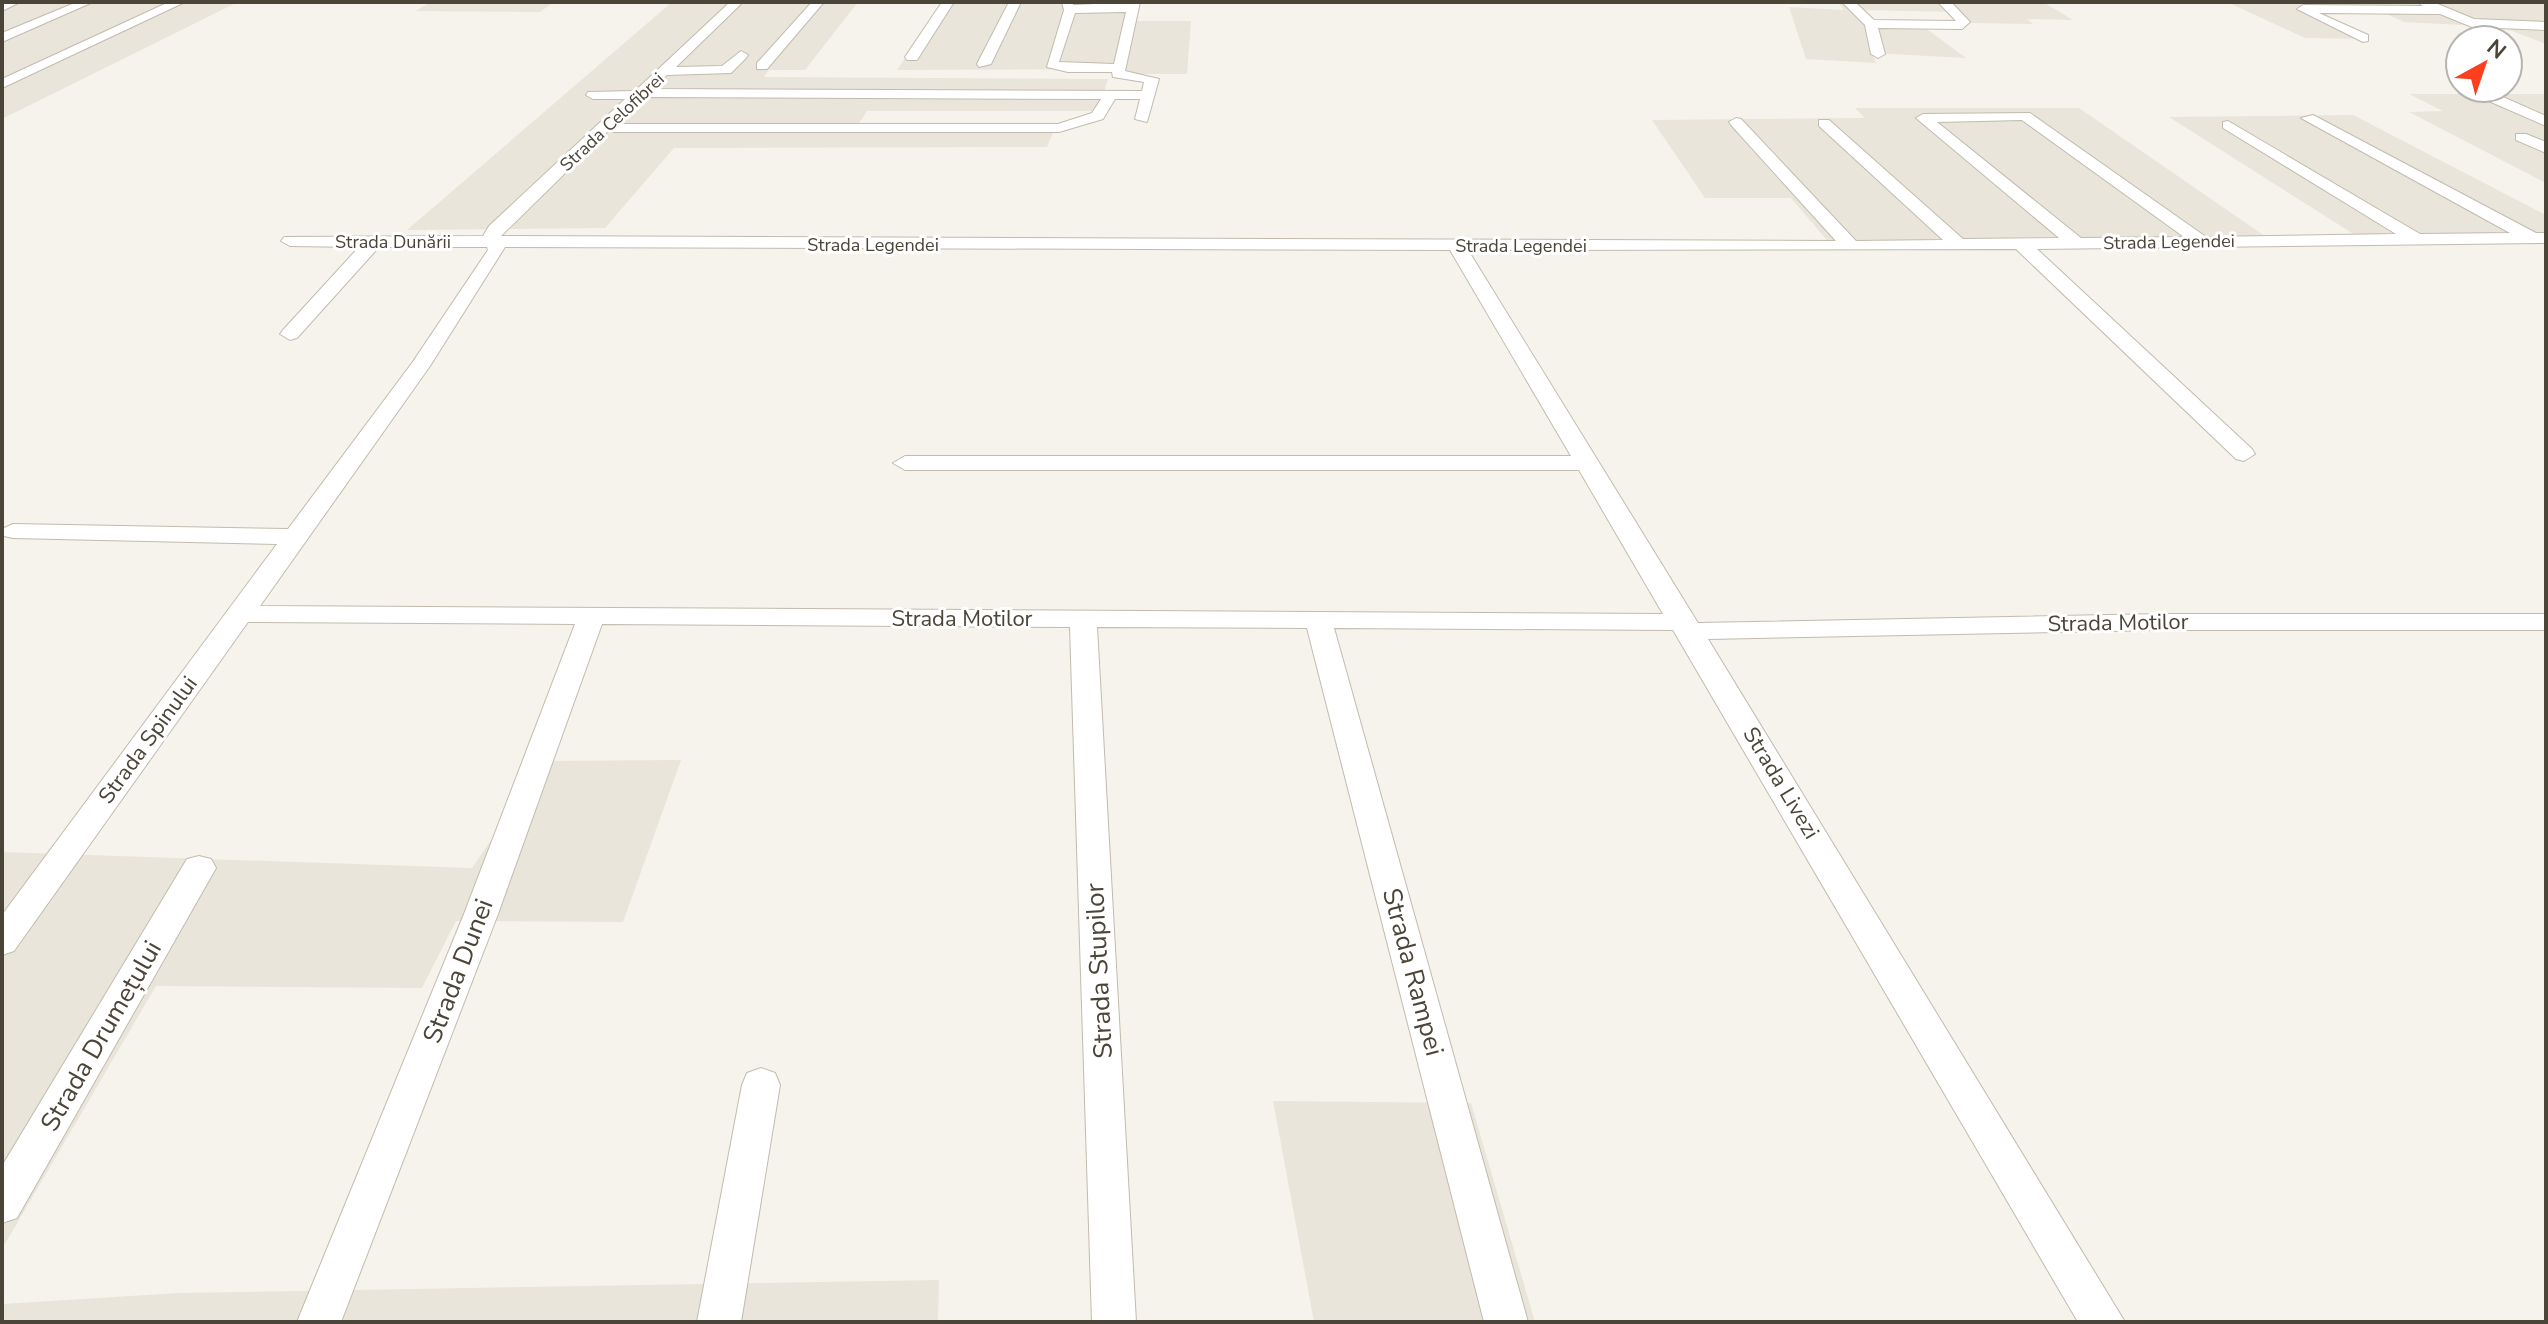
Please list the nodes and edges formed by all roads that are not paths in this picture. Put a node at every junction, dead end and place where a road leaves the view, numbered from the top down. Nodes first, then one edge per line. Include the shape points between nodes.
1 (14, 2) edge
2 (87, 2) edge
3 (179, 2) edge
4 (737, 2) edge
5 (818, 2) edge
6 (948, 2) edge
7 (1015, 2) edge
8 (1848, 2) edge
9 (1944, 2) edge
10 (2422, 2) edge
11 (2289, 3) edge
12 (1069, 5) edge
13 (1134, 5) edge
14 (2, 7) edge
15 (2303, 9) junction
16 (2440, 10) junction
17 (2495, 10) dead end
18 (1871, 24) junction
19 (2498, 24) edge
20 (2522, 24) edge
21 (2524, 25) edge
22 (2546, 26) edge
23 (2, 38) edge
24 (2363, 38) dead end
25 (1878, 54) dead end
26 (741, 55) dead end
27 (912, 57) dead end
28 (984, 64) dead end
29 (762, 66) dead end
30 (1119, 68) junction
31 (666, 71) junction
32 (2, 84) edge
33 (641, 94) junction
34 (593, 95) dead end
35 (1110, 95) junction
36 (1147, 95) junction
37 (2507, 104) edge
38 (2308, 118) dead end
39 (1142, 119) dead end
40 (1736, 122) dead end
41 (2546, 122) edge
42 (1824, 123) dead end
43 (2228, 125) dead end
44 (605, 128) junction
45 (2521, 137) dead end
46 (2546, 148) edge
47 (2540, 238) edge
48 (2417, 239) junction
49 (290, 241) dead end
50 (2201, 241) junction
51 (373, 242) junction
52 (496, 243) junction
53 (2076, 243) junction
54 (1958, 244) junction
55 (2021, 244) junction
56 (1457, 246) junction
57 (1851, 246) junction
58 (290, 334) dead end
59 (2244, 454) dead end
60 (905, 463) dead end
61 (1587, 463) junction
62 (13, 531) dead end
63 (293, 537) junction
64 (239, 614) junction
65 (591, 617) junction
66 (1083, 620) junction
67 (2546, 622) edge
68 (1319, 623) junction
69 (1688, 626) junction
70 (199, 868) dead end
71 (2, 941) edge
72 (761, 1085) dead end
73 (2, 1204) edge
74 (319, 1322) edge
75 (719, 1322) edge
76 (1114, 1322) edge
77 (1506, 1322) edge
78 (2103, 1322) edge

1 - 14 street
2 - 23 street
3 - 32 street
4 - 31 street, Strada Celofibrei
5 - 29 street
6 - 27 street
7 - 28 street
8 - 18 street
9 - 18 street via 1962,25
10 - 16 street
11 - 15 street
12 - 13 street
12 - 30 street via 1052,64
13 - 30 street
15 - 16 street
15 - 24 street
16 - 19 street via 2472,23
17 - 20 street
18 - 25 street
21 - 22 street
26 - 31 street via 726,70
30 - 36 street via 1121,76 1152,79
31 - 33 street, Strada Celofibrei
33 - 34 street
33 - 35 street
33 - 44 street, Strada Celofibrei
35 - 36 street
35 - 44 street via 1098,116 1059,128
36 - 39 street
37 - 41 street
38 - 47 street
40 - 57 street
42 - 54 street
43 - 48 street
44 - 52 street, Strada Celofibrei via 495,230
45 - 46 street
47 - 48 street, Strada Legendei
48 - 50 street, Strada Legendei
49 - 51 street, Strada Dunării
50 - 53 street, Strada Legendei
50 - 53 street via 2025,116 1923,118
51 - 52 street, Strada Dunării
51 - 58 street
52 - 56 street, Strada Legendei
52 - 63 street, Strada Spinului via 497,250 420,366
53 - 55 street, Strada Legendei
54 - 55 street, Strada Legendei
54 - 57 street, Strada Legendei
55 - 59 street
56 - 57 street, Strada Legendei
56 - 61 street, Strada Livezi
60 - 61 street
61 - 69 street, Strada Livezi
62 - 63 street
63 - 64 street, Strada Spinului
64 - 65 street, Strada Motilor
64 - 71 street, Strada Spinului
65 - 66 street, Strada Motilor
65 - 74 street, Strada Dunei via 475,929
66 - 68 street, Strada Motilor
66 - 76 street, Strada Stupilor
67 - 69 street, Strada Motilor
68 - 69 street, Strada Motilor
68 - 77 street, Strada Rampei
69 - 78 street, Strada Livezi
70 - 73 street, Strada Drumețului
72 - 75 street

